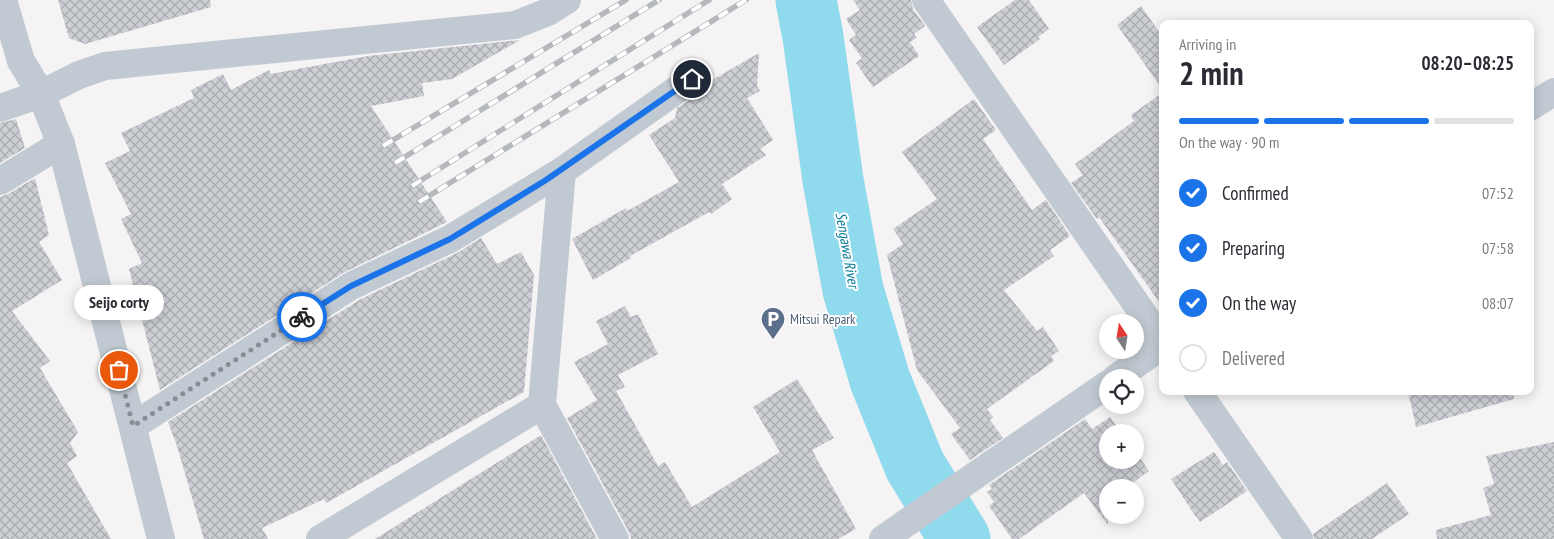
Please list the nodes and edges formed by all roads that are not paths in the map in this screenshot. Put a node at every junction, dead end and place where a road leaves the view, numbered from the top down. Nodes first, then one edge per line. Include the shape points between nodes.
1 (3, 0) edge
2 (567, 0) edge
3 (926, 0) edge
4 (692, 79) dead end
5 (1554, 92) edge
6 (41, 94) junction
7 (1534, 104) edge
8 (0, 108) edge
9 (61, 144) junction
10 (562, 171) junction
11 (0, 181) edge
12 (1159, 337) edge
13 (1159, 348) edge
14 (1129, 369) edge
15 (1099, 390) edge
16 (1200, 395) edge
17 (542, 405) junction
18 (133, 426) junction
19 (161, 539) edge
20 (320, 539) edge
21 (616, 539) edge
22 (883, 539) edge
23 (1300, 539) edge

1 - 6 street via 21,61
2 - 6 street via 548,12 515,24 105,66
3 - 12 street
4 - 10 street
5 - 7 street
6 - 8 street
6 - 9 street
9 - 11 street
9 - 18 street
10 - 17 street
10 - 18 street via 450,239 351,286
13 - 14 street
15 - 22 street
16 - 23 street
17 - 20 street
17 - 21 street
18 - 19 street

